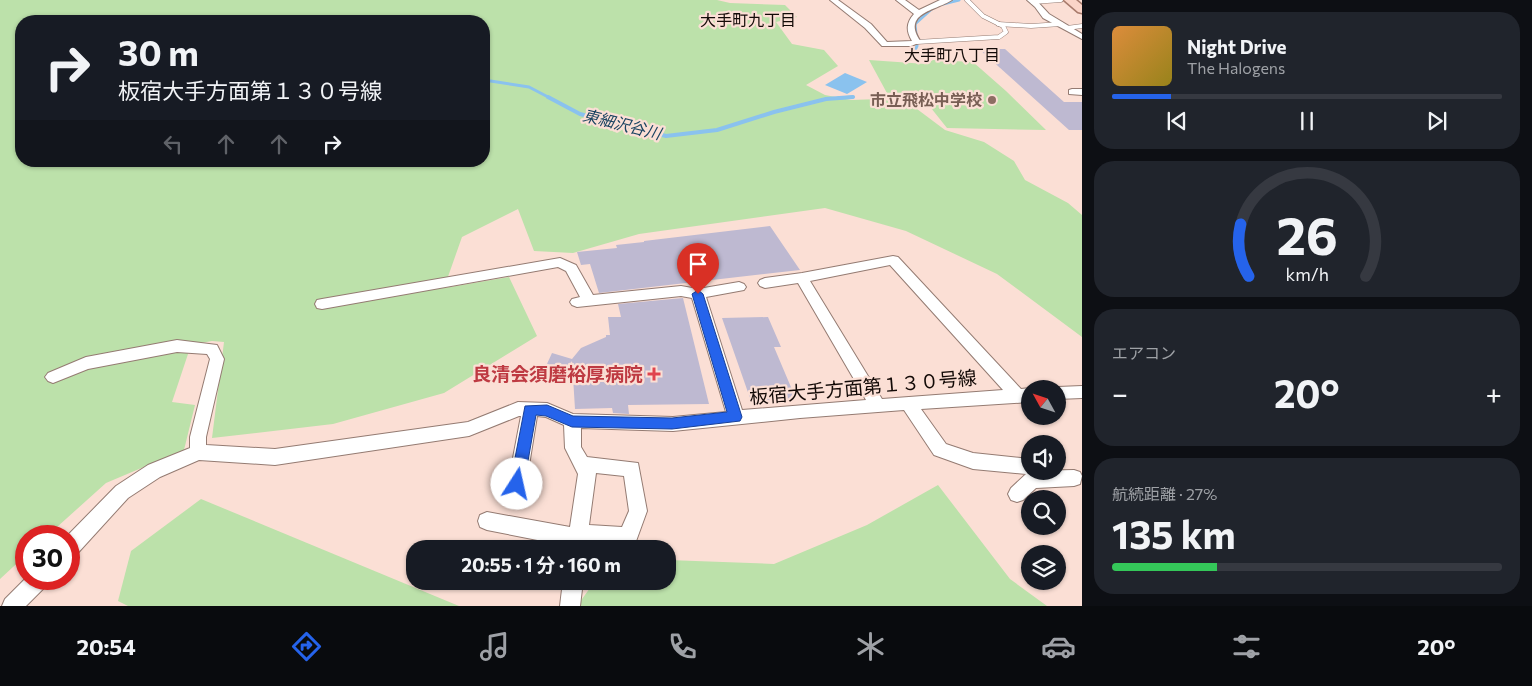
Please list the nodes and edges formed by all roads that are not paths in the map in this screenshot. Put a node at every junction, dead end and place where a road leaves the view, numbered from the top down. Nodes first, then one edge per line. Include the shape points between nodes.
1 (834, 0) edge
2 (900, 0) edge
3 (948, 0) edge
4 (967, 0) edge
5 (1061, 0) edge
6 (1069, 0) edge
7 (1032, 1) edge
8 (1082, 10) edge
9 (919, 14) junction
10 (998, 24) junction
11 (1064, 26) junction
12 (1082, 26) edge
13 (1082, 36) edge
14 (921, 42) junction
15 (1072, 92) dead end
16 (1082, 92) edge
17 (802, 278) junction
18 (765, 283) dead end
19 (739, 287) dead end
20 (698, 294) junction
21 (322, 304) dead end
22 (53, 378) dead end
23 (1021, 392) edge
24 (1082, 392) edge
25 (1066, 393) edge
26 (1021, 395) edge
27 (908, 403) junction
28 (877, 405) junction
29 (530, 410) junction
30 (736, 417) junction
31 (572, 422) junction
32 (198, 452) junction
33 (582, 464) junction
34 (1021, 466) edge
35 (1066, 475) edge
36 (1078, 479) edge
37 (517, 484) dead end
38 (1018, 494) dead end
39 (487, 521) dead end
40 (80, 536) edge
41 (574, 540) edge
42 (578, 540) edge
43 (580, 540) edge
44 (29, 590) edge
45 (572, 590) edge
46 (12, 606) edge
47 (570, 606) edge

1 - 14 street via 868,26 885,44
2 - 9 street
3 - 9 street via 934,3
4 - 10 lane via 983,16
5 - 7 lane
6 - 8 main road
7 - 11 street via 1046,16
9 - 14 street via 911,32
10 - 11 lane
10 - 14 lane via 1006,32 999,38
11 - 12 lane
11 - 13 street
15 - 16 street
17 - 18 street
17 - 23 street via 893,260
17 - 28 street
19 - 20 street
20 - 21 street via 681,291 583,301 570,268 560,262
20 - 30 street
22 - 32 street via 86,364 177,346 212,349 216,360 198,437
24 - 25 street
26 - 27 street, 板宿大手方面第１３０号線
27 - 28 street, 板宿大手方面第１３０号線
27 - 34 street via 940,450 973,461
28 - 30 street, 板宿大手方面第１３０号線
29 - 31 street, 板宿大手方面第１３０号線 via 547,410
29 - 32 street, 板宿大手方面第１３０号線 via 518,409 469,429 275,457
29 - 37 street
30 - 31 street, 板宿大手方面第１３０号線 via 672,424
31 - 33 street via 573,448
32 - 40 street via 154,471 122,492
33 - 42 street via 586,473
33 - 43 street via 632,469 638,511 628,537 587,534
35 - 36 street
36 - 38 street via 1032,480
39 - 41 street
44 - 46 street
45 - 47 street

